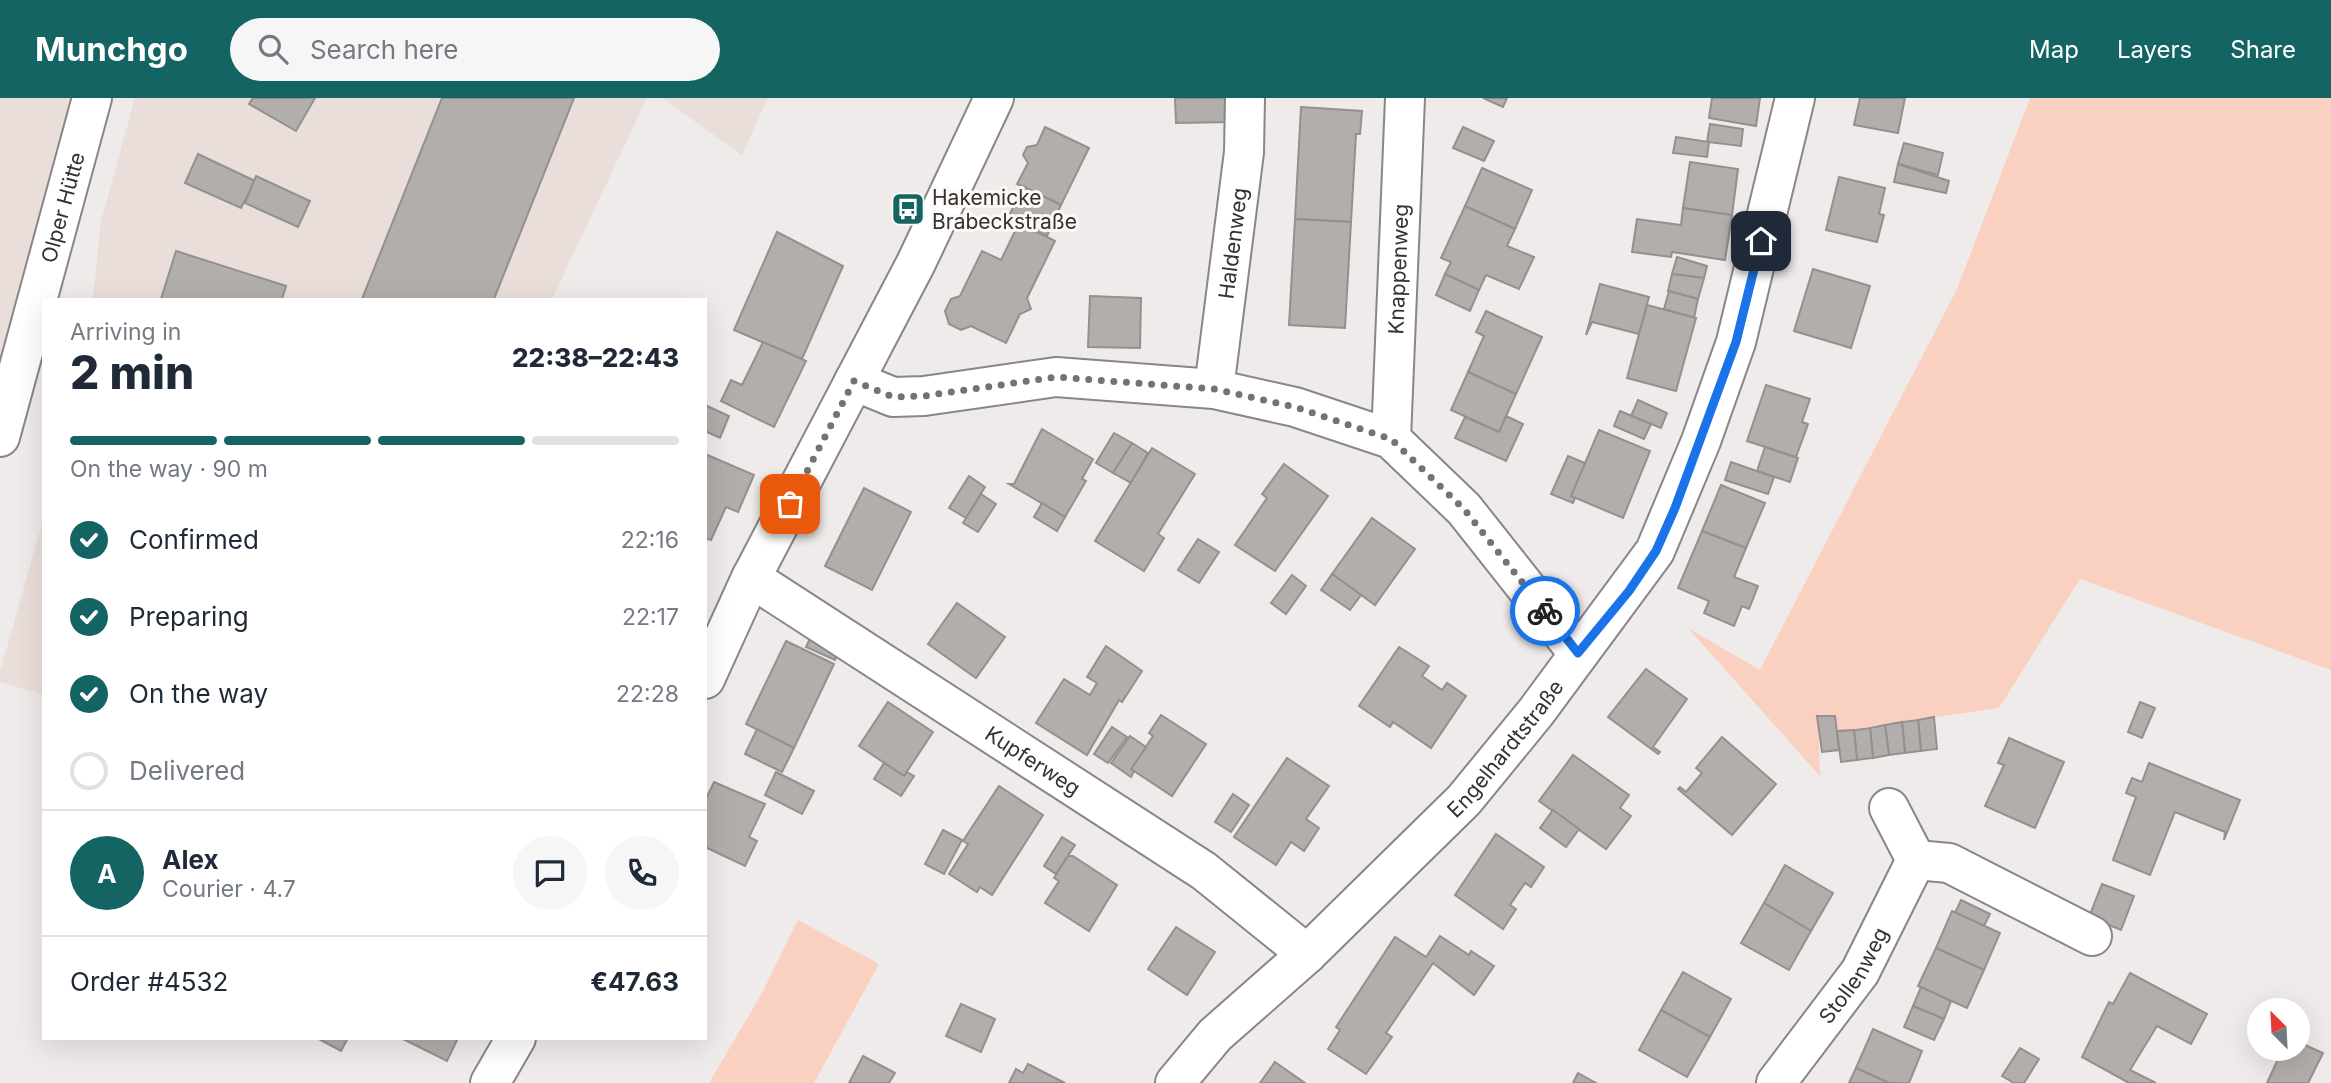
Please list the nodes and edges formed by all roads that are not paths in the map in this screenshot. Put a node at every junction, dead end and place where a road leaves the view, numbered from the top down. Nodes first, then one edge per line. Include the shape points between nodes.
1 (92, 98) edge
2 (994, 98) edge
3 (1245, 98) edge
4 (1405, 98) edge
5 (1795, 98) edge
6 (854, 381) junction
7 (1214, 389) junction
8 (0, 437) edge
9 (1391, 439) junction
10 (751, 578) junction
11 (1578, 653) junction
12 (707, 675) edge
13 (1889, 808) dead end
14 (1916, 860) junction
15 (2092, 936) dead end
16 (1307, 954) junction
17 (515, 1040) edge
18 (490, 1083) edge
19 (1175, 1083) edge
20 (1776, 1083) edge

1 - 8 street, Olper Hütte
2 - 6 street
3 - 7 street, Haldenweg via 1243,166
4 - 9 street, Knappenweg
5 - 11 street, Engelhardtstraße via 1736,342 1701,441 1656,551
6 - 7 street via 893,397 1056,377
6 - 10 street
7 - 9 street via 1295,407
9 - 11 street via 1464,509
10 - 12 street
10 - 16 street, Kupferweg via 1204,871
11 - 16 street, Engelhardtstraße via 1464,800
13 - 14 street
14 - 15 street via 1949,863
14 - 20 street, Stollenweg via 1860,972
16 - 19 street, Engelhardtstraße via 1215,1035
17 - 18 street

